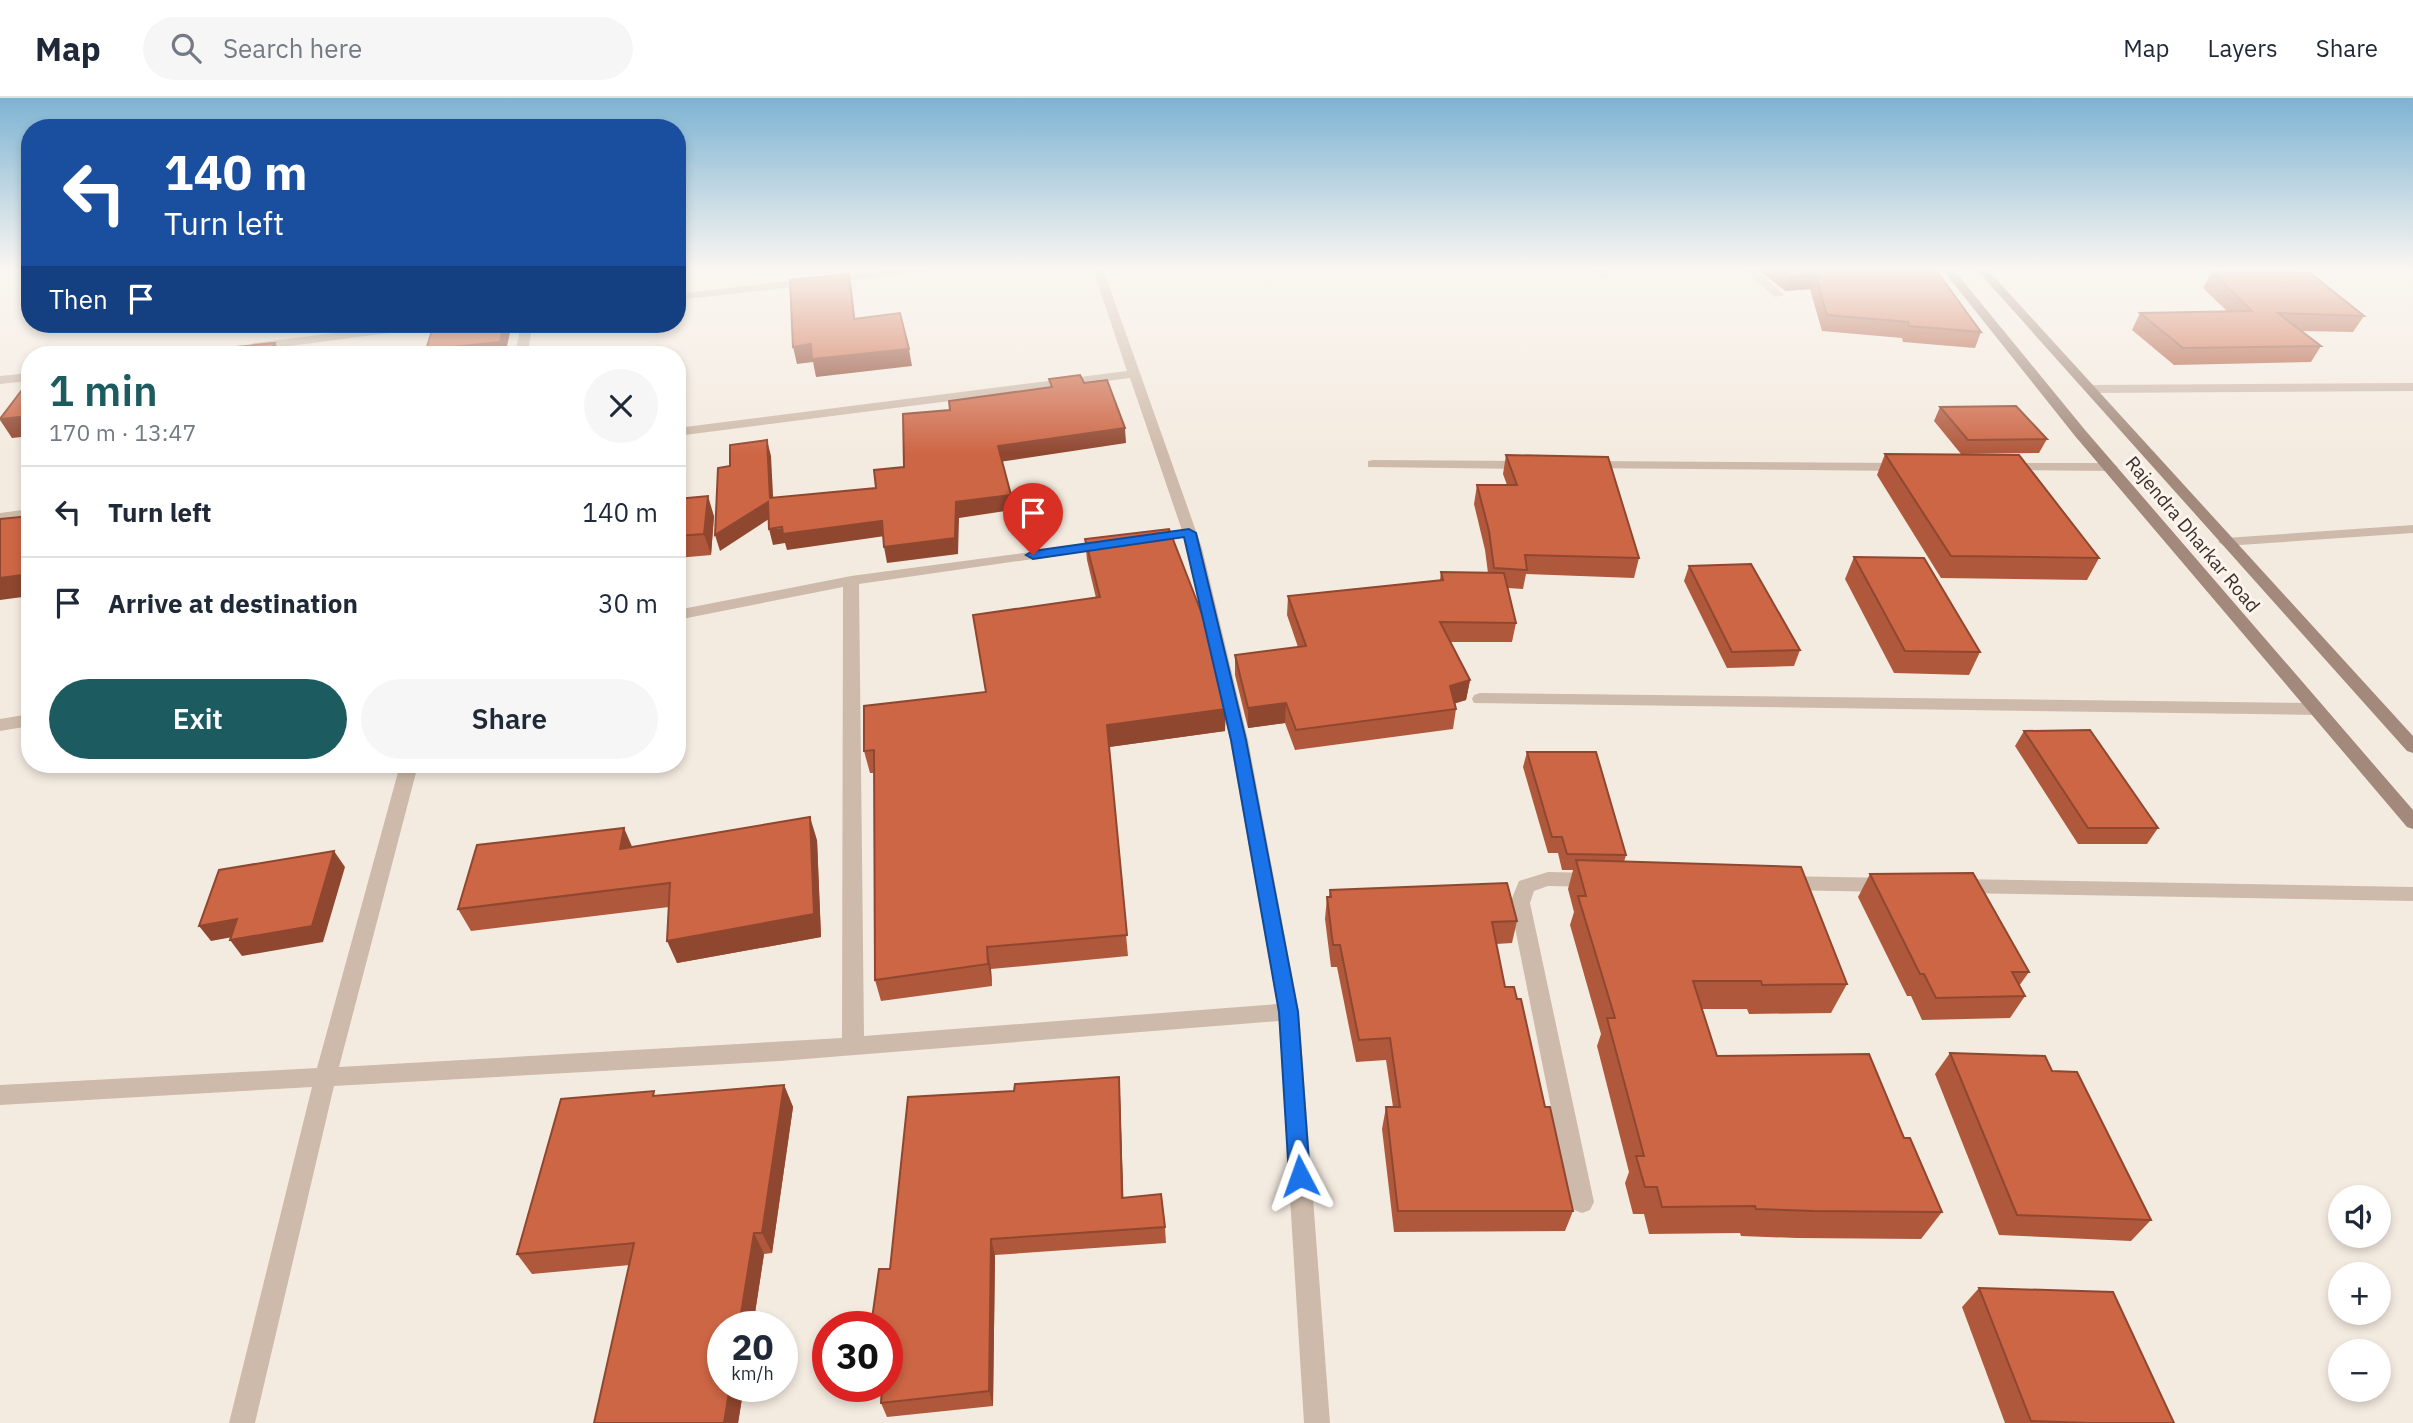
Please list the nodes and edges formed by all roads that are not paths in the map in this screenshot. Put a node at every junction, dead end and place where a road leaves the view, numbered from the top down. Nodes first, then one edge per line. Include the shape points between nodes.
1 (1119, 331) edge
2 (2011, 331) edge
3 (2025, 331) edge
4 (366, 333) edge
5 (267, 346) edge
6 (1134, 374) junction
7 (21, 378) edge
8 (0, 380) edge
9 (2413, 387) edge
10 (2090, 389) junction
11 (686, 431) edge
12 (1373, 464) dead end
13 (1541, 465) edge
14 (1568, 465) edge
15 (1916, 467) edge
16 (1986, 467) edge
17 (2111, 467) junction
18 (21, 514) edge
19 (0, 517) edge
20 (2413, 529) edge
21 (1122, 542) edge
22 (2225, 542) junction
23 (851, 581) junction
24 (686, 612) edge
25 (1480, 699) dead end
26 (2317, 709) junction
27 (21, 722) edge
28 (0, 725) edge
29 (2413, 747) edge
30 (407, 773) edge
31 (2413, 822) edge
32 (1618, 880) edge
33 (1757, 883) edge
34 (1911, 885) edge
35 (1939, 886) edge
36 (2413, 894) edge
37 (1289, 1012) junction
38 (853, 1046) junction
39 (325, 1078) junction
40 (0, 1096) edge
41 (1582, 1202) dead end
42 (242, 1423) edge
43 (1317, 1423) edge

1 - 6 street
2 - 17 main road, Rajendra Dharkar Road
3 - 10 main road, Rajendra Dharkar Road
4 - 5 street
6 - 11 street
6 - 37 street via 1239,740
7 - 8 street
9 - 10 street
10 - 22 main road, Rajendra Dharkar Road
12 - 13 street
14 - 15 street
16 - 17 street
17 - 26 main road, Rajendra Dharkar Road
18 - 19 street
20 - 22 street
21 - 23 street
22 - 29 main road, Rajendra Dharkar Road
23 - 24 street
23 - 38 street
25 - 26 street
26 - 31 main road, Rajendra Dharkar Road
27 - 28 street
30 - 39 street
32 - 41 street via 1548,879 1526,886 1520,903
33 - 34 street
35 - 36 street
37 - 38 street
37 - 43 street
38 - 39 street
39 - 40 street
39 - 42 street

